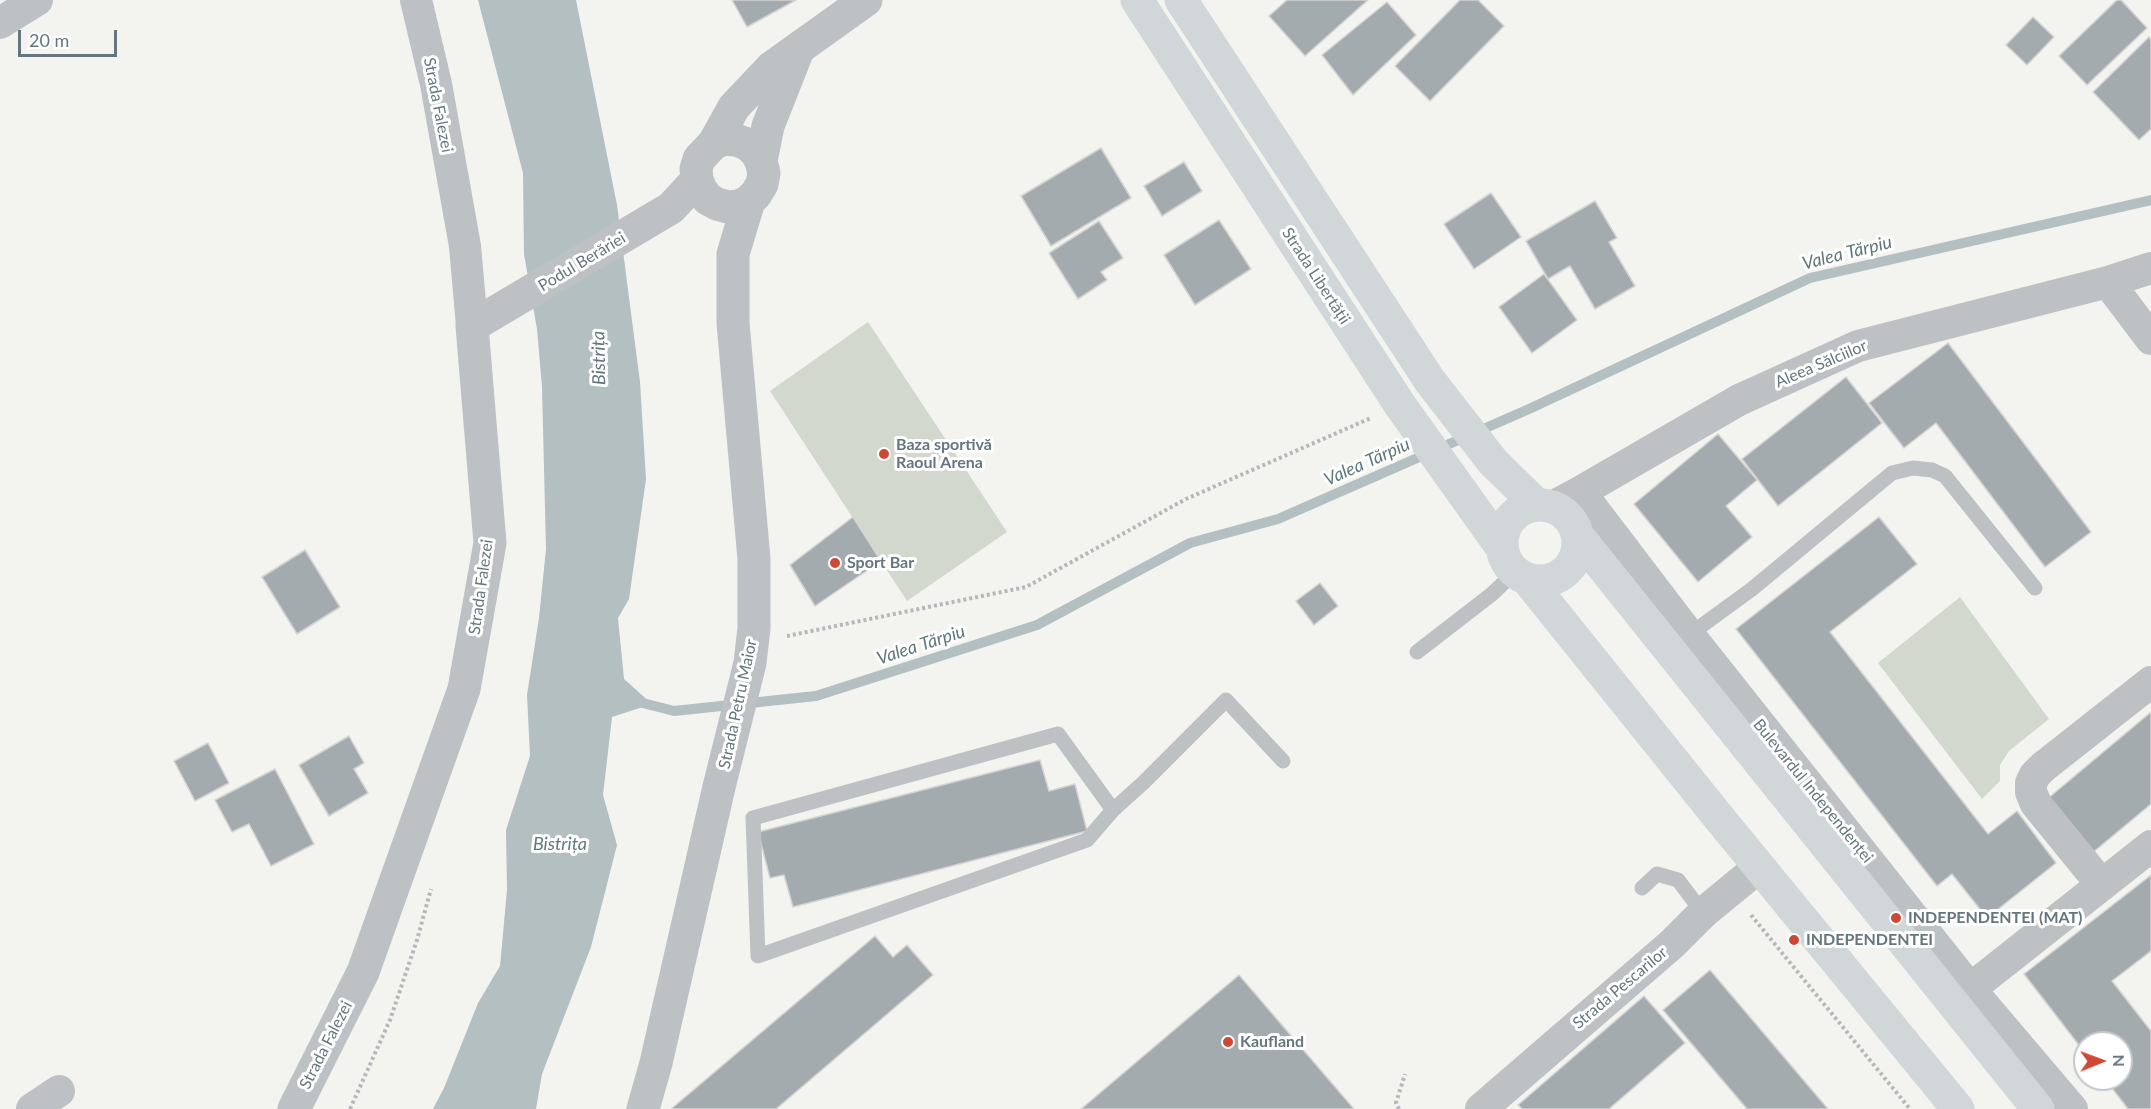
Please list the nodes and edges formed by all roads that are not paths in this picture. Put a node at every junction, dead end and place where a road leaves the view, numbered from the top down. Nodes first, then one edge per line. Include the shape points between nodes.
1 (37, 0) edge
2 (416, 0) edge
3 (866, 0) edge
4 (1137, 0) edge
5 (1180, 0) edge
6 (0, 23) edge
7 (798, 50) junction
8 (714, 143) junction
9 (761, 161) junction
10 (707, 194) junction
11 (749, 201) junction
12 (733, 254) junction
13 (2151, 268) edge
14 (2108, 282) junction
15 (472, 326) junction
16 (2151, 339) edge
17 (1581, 492) junction
18 (1544, 506) junction
19 (1578, 537) junction
20 (1515, 567) junction
21 (2035, 588) dead end
22 (1689, 635) junction
23 (1417, 652) dead end
24 (2151, 682) edge
25 (1283, 761) dead end
26 (1113, 810) junction
27 (2151, 846) edge
28 (1759, 867) junction
29 (2102, 885) junction
30 (1642, 888) dead end
31 (1703, 913) junction
32 (1970, 989) junction
33 (59, 1091) dead end
34 (32, 1109) edge
35 (294, 1109) edge
36 (643, 1109) edge
37 (1481, 1109) edge
38 (1958, 1109) edge
39 (2038, 1109) edge
40 (2072, 1109) edge

1 - 6 street
2 - 15 street, Strada Falezei via 465,246
3 - 7 street
4 - 20 main road, Strada Libertății via 1408,417
5 - 18 main road via 1430,381 1493,462
7 - 8 street via 771,68 734,107
7 - 9 street via 768,126
8 - 9 street via 736,140 747,144
8 - 10 street via 699,159 696,169
9 - 11 street via 762,184
10 - 11 street via 728,207
10 - 12 street, Strada Petru Maior
10 - 15 street, Podul Berăriei via 666,211
11 - 12 street, Strada Petru Maior
12 - 36 street, Strada Petru Maior via 733,323 754,560 754,628 750,663
13 - 14 street, Aleea Sălciilor
14 - 16 street
14 - 17 street, Aleea Sălciilor via 1858,346 1739,400
15 - 35 street, Strada Falezei via 490,543 464,689 363,972
17 - 18 street
17 - 22 street, Bulevardul Independenței
18 - 19 main road, Bulevardul Independenței via 1564,513
18 - 20 main road via 1524,509 1512,517 1504,532
19 - 20 main road via 1574,563 1553,580 1540,582
19 - 39 main road, Bulevardul Independenței
20 - 23 lane via 1492,594
20 - 28 main road
21 - 22 lane via 1945,477 1932,470 1913,468 1892,473 1752,589
22 - 32 street, Bulevardul Independenței
24 - 29 street via 2043,767 2031,783 2036,804
25 - 26 lane via 1226,700
26 - 26 lane via 1087,840 758,956 753,818 1058,735
27 - 29 street
28 - 31 street, Strada Pescarilor
28 - 38 main road
29 - 32 street
30 - 31 lane via 1658,874 1678,880
31 - 37 street, Strada Pescarilor
32 - 40 street, Bulevardul Independenței
33 - 34 street

